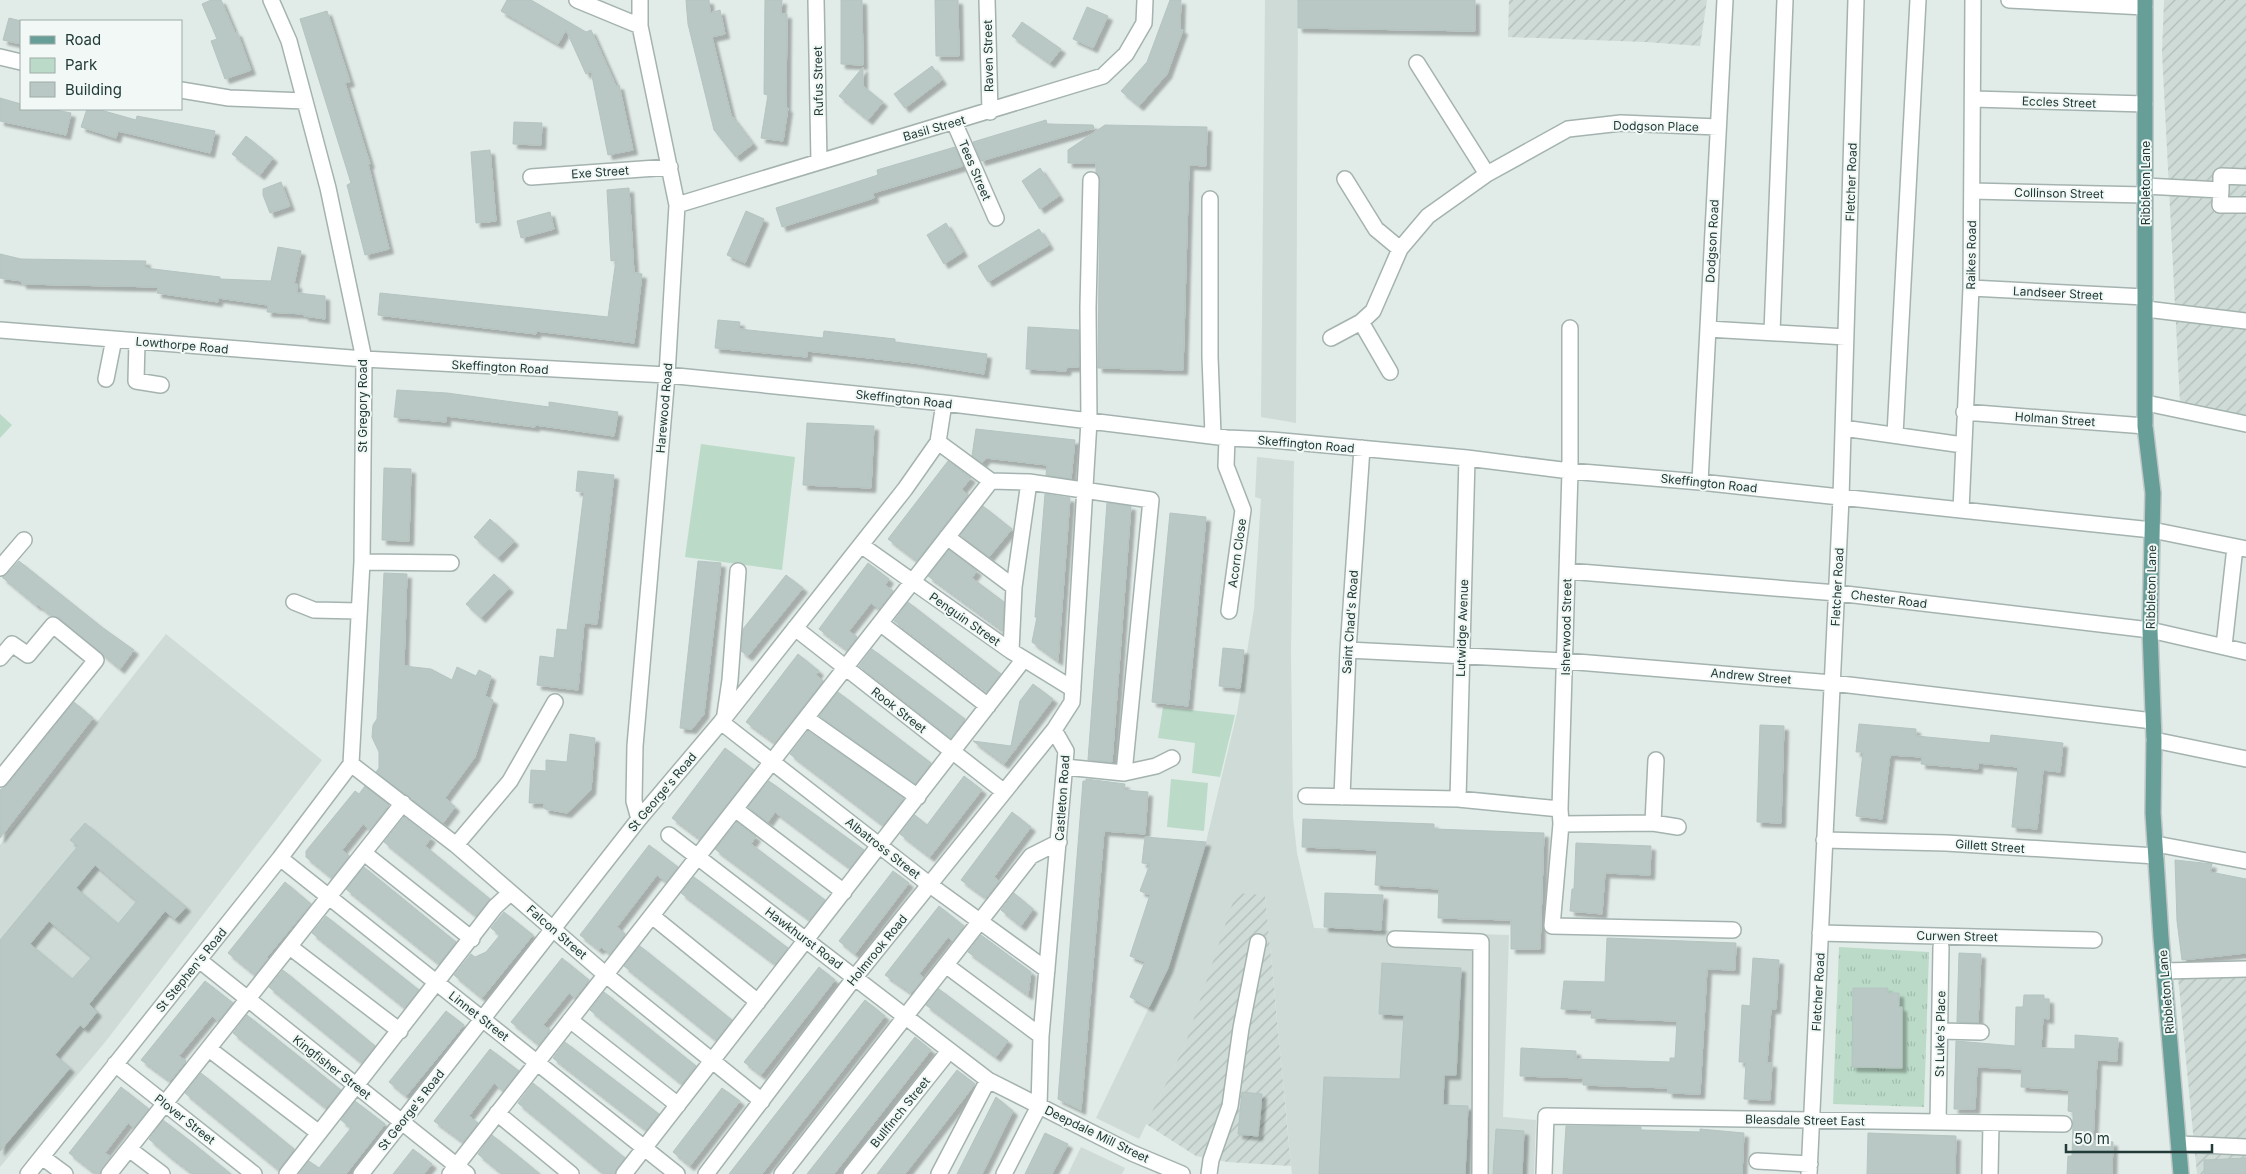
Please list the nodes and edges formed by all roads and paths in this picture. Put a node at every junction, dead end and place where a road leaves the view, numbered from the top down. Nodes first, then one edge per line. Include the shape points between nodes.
1 (271, 0) edge
2 (577, 0) edge
3 (640, 0) edge
4 (816, 0) edge
5 (987, 0) edge
6 (1145, 0) edge
7 (1725, 0) edge
8 (1785, 0) edge
9 (1856, 0) edge
10 (1918, 0) edge
11 (1973, 0) edge
12 (2008, 0) edge
13 (2145, 3) edge
14 (640, 26) junction
15 (0, 57) edge
16 (20, 62) edge
17 (1417, 63) dead end
18 (182, 90) edge
19 (1973, 100) junction
20 (305, 101) junction
21 (2145, 104) junction
22 (990, 112) junction
23 (954, 122) junction
24 (1718, 127) junction
25 (819, 162) junction
26 (670, 167) junction
27 (1487, 174) junction
28 (531, 177) dead end
29 (2246, 177) edge
30 (1345, 179) dead end
31 (1091, 180) dead end
32 (2220, 190) junction
33 (1972, 191) junction
34 (2145, 191) junction
35 (1210, 199) dead end
36 (2246, 205) edge
37 (677, 206) junction
38 (996, 218) dead end
39 (1400, 249) junction
40 (1971, 288) junction
41 (2146, 303) junction
42 (2246, 321) edge
43 (1361, 322) junction
44 (1570, 328) dead end
45 (1708, 329) junction
46 (0, 330) edge
47 (1772, 332) junction
48 (1846, 336) junction
49 (1331, 338) dead end
50 (114, 339) junction
51 (137, 341) junction
52 (364, 360) junction
53 (1390, 372) dead end
54 (667, 376) junction
55 (106, 379) dead end
56 (161, 385) dead end
57 (944, 403) junction
58 (2146, 403) junction
59 (1964, 412) junction
60 (1089, 421) junction
61 (2246, 424) edge
62 (2145, 426) junction
63 (1843, 428) junction
64 (1895, 435) junction
65 (1220, 436) junction
66 (938, 442) junction
67 (1963, 445) junction
68 (1362, 448) junction
69 (1467, 458) junction
70 (1570, 471) junction
71 (991, 481) junction
72 (1029, 482) junction
73 (1700, 482) junction
74 (1085, 490) junction
75 (1840, 498) junction
76 (1961, 510) junction
77 (2152, 530) junction
78 (947, 537) junction
79 (24, 540) dead end
80 (861, 545) junction
81 (2241, 548) edge
82 (362, 562) junction
83 (451, 563) dead end
84 (0, 568) edge
85 (738, 571) dead end
86 (1567, 571) junction
87 (912, 582) junction
88 (1014, 587) junction
89 (1837, 593) junction
90 (294, 602) dead end
91 (358, 611) junction
92 (1229, 611) dead end
93 (880, 623) junction
94 (795, 628) junction
95 (2150, 630) junction
96 (2224, 646) junction
97 (1348, 650) junction
98 (1011, 651) junction
99 (2245, 652) edge
100 (1460, 655) junction
101 (0, 658) edge
102 (1024, 659) junction
103 (1566, 661) junction
104 (845, 668) junction
105 (1832, 683) junction
106 (1073, 689) junction
107 (555, 702) dead end
108 (988, 706) junction
109 (806, 718) junction
110 (723, 719) junction
111 (2153, 721) junction
112 (1054, 730) junction
113 (2154, 740) junction
114 (952, 752) junction
115 (1172, 758) dead end
116 (2246, 759) edge
117 (1656, 760) dead end
118 (772, 762) junction
119 (351, 764) junction
120 (1065, 767) junction
121 (1124, 772) junction
122 (0, 779) edge
123 (1004, 791) junction
124 (1306, 796) dead end
125 (918, 797) junction
126 (1342, 797) junction
127 (1458, 799) junction
128 (402, 803) junction
129 (735, 809) junction
130 (1561, 817) junction
131 (639, 819) junction
132 (1653, 823) junction
133 (1678, 827) dead end
134 (669, 835) dead end
135 (1824, 840) junction
136 (1059, 842) junction
137 (456, 845) junction
138 (880, 845) junction
139 (2156, 850) junction
140 (364, 853) junction
141 (698, 857) junction
142 (280, 858) junction
143 (2246, 861) edge
144 (930, 885) junction
145 (844, 892) junction
146 (510, 893) junction
147 (329, 897) junction
148 (652, 916) junction
149 (981, 922) junction
150 (553, 929) junction
151 (1733, 930) dead end
152 (1820, 933) junction
153 (472, 938) junction
154 (1395, 939) dead end
155 (806, 940) junction
156 (2094, 940) dead end
157 (1258, 942) dead end
158 (1941, 946) dead end
159 (290, 947) junction
160 (199, 960) junction
161 (947, 966) junction
162 (2246, 969) edge
163 (1047, 970) junction
164 (2164, 971) junction
165 (606, 975) junction
166 (855, 978) junction
167 (437, 984) junction
168 (248, 1000) junction
169 (758, 1002) junction
170 (906, 1017) junction
171 (482, 1019) junction
172 (570, 1020) junction
173 (1940, 1031) junction
174 (400, 1032) junction
175 (1982, 1032) dead end
176 (1041, 1036) junction
177 (209, 1049) junction
178 (949, 1051) junction
179 (712, 1061) junction
180 (537, 1062) junction
181 (116, 1064) junction
182 (988, 1080) junction
183 (356, 1086) junction
184 (762, 1101) junction
185 (165, 1104) junction
186 (678, 1105) junction
187 (1039, 1106) junction
188 (497, 1113) junction
189 (1812, 1120) junction
190 (402, 1122) junction
191 (1938, 1122) junction
192 (1991, 1123) junction
193 (2064, 1124) dead end
194 (319, 1133) junction
195 (2180, 1144) junction
196 (2246, 1147) edge
197 (644, 1148) junction
198 (129, 1149) junction
199 (42, 1157) junction
200 (1757, 1161) dead end
201 (1809, 1169) edge
202 (458, 1171) edge
203 (28, 1174) edge
204 (65, 1174) edge
205 (109, 1174) edge
206 (162, 1174) edge
207 (254, 1174) edge
208 (287, 1174) edge
209 (361, 1174) edge
210 (571, 1174) edge
211 (624, 1174) edge
212 (677, 1174) edge
213 (706, 1174) edge
214 (782, 1174) edge
215 (850, 1174) edge
216 (940, 1174) edge
217 (1004, 1174) edge
218 (1182, 1174) edge
219 (1209, 1174) edge
220 (1480, 1174) edge
221 (1544, 1174) edge
222 (1990, 1174) edge
223 (2181, 1174) edge

1 - 20 street, St Gregory Road via 289,41
2 - 14 street
3 - 14 street, Harewood Road
4 - 25 street, Rufus Street
5 - 22 street, Raven Street
6 - 22 street, Basil Street via 1144,23 1126,54 1104,76
7 - 24 street, Dodgson Road
8 - 47 street
9 - 48 street, Fletcher Road
10 - 64 street
11 - 19 street, Raikes Road
12 - 13 street
13 - 21 main road, Ribbleton Lane
14 - 26 street, Harewood Road
15 - 16 street
17 - 27 street
18 - 20 street via 229,98
19 - 21 street, Eccles Street
19 - 33 street, Raikes Road
20 - 52 street, St Gregory Road via 328,188
21 - 34 main road, Ribbleton Lane
22 - 23 street, Basil Street
23 - 25 street, Basil Street
23 - 38 street, Tees Street
24 - 27 street, Dodgson Place via 1621,124 1568,129
24 - 45 street, Dodgson Road
25 - 37 street, Basil Street
26 - 28 street, Exe Street
26 - 37 street, Harewood Road
27 - 39 street, Dodgson Place via 1428,216
29 - 32 street via 2221,176
30 - 39 street via 1376,229
31 - 60 street
32 - 34 street, Collinson Street
32 - 36 street via 2220,205
33 - 34 street, Collinson Street
33 - 40 street, Raikes Road
34 - 41 main road, Ribbleton Lane
35 - 65 street, Acorn Close via 1210,358
37 - 54 street, Harewood Road
39 - 43 street, Dodgson Place via 1373,311
40 - 41 street, Landseer Street
40 - 59 street, Raikes Road
41 - 42 street, Landseer Street
41 - 58 main road, Ribbleton Lane
43 - 49 street, Dodgson Place
43 - 53 street
44 - 70 street, Isherwood Street
45 - 47 street
45 - 73 street, Dodgson Road
46 - 50 street, Lowthorpe Road
47 - 48 street
48 - 63 street, Fletcher Road
50 - 51 street, Lowthorpe Road
50 - 55 street
51 - 52 street, Lowthorpe Road
51 - 56 street via 136,381
52 - 54 street, Skeffington Road
52 - 82 street, St Gregory Road
54 - 57 street, Skeffington Road
54 - 131 street, Harewood Road via 635,746 634,801
57 - 60 street, Skeffington Road
57 - 66 street, St George's Road
58 - 61 street
58 - 62 main road, Ribbleton Lane
59 - 62 street, Holman Street
59 - 67 street, Raikes Road
60 - 65 street, Skeffington Road
60 - 74 street
62 - 77 main road, Ribbleton Lane via 2153,493
63 - 64 street
63 - 75 street, Fletcher Road
64 - 67 street
65 - 68 street, Skeffington Road
65 - 92 street, Acorn Close via 1226,466 1243,510
66 - 71 street
66 - 80 street, St George's Road
67 - 76 street, Raikes Road
68 - 69 street, Skeffington Road
68 - 97 street, Saint Chad's Road
69 - 70 street, Skeffington Road
69 - 100 street, Lutwidge Avenue
70 - 73 street, Skeffington Road
70 - 86 street, Isherwood Street
71 - 72 street
71 - 78 street
72 - 74 street
72 - 88 street
73 - 75 street, Skeffington Road
74 - 106 street
74 - 121 street via 1151,500
75 - 76 street, Skeffington Road
75 - 89 street, Fletcher Road
76 - 77 street, Skeffington Road
77 - 81 street, Skeffington Road
77 - 95 main road, Ribbleton Lane
78 - 87 street
78 - 88 street
79 - 84 street
80 - 87 street, Penguin Street
80 - 94 street, St George's Road
81 - 96 street
82 - 83 street
82 - 91 street, St Gregory Road
85 - 110 street via 730,680
86 - 89 street, Chester Road
86 - 103 street, Isherwood Street
87 - 93 street
87 - 98 street, Penguin Street
88 - 98 street
89 - 95 street, Chester Road
89 - 105 street, Fletcher Road
90 - 91 street via 314,610
91 - 119 street, St Gregory Road
93 - 104 street
93 - 108 street
94 - 104 street, Rook Street
94 - 110 street, St George's Road
95 - 96 street, Chester Road
95 - 111 main road, Ribbleton Lane
96 - 99 street, Chester Road
97 - 100 street, Andrew Street
97 - 126 street, Saint Chad's Road
98 - 102 street, Penguin Street
100 - 103 street, Andrew Street
100 - 127 street, Lutwidge Avenue
101 - 122 street via 12,644 28,655 53,625 96,660
102 - 106 street, Penguin Street
102 - 108 street
103 - 105 street, Andrew Street
103 - 130 street, Isherwood Street
104 - 109 street
104 - 114 street, Rook Street
105 - 111 street, Andrew Street
105 - 135 street, Fletcher Road
106 - 112 street via 1072,702
107 - 137 street via 510,781
108 - 114 street
109 - 118 street
109 - 125 street
110 - 118 street, Albatross Street
110 - 131 street, St George's Road
111 - 113 main road, Ribbleton Lane
112 - 120 street, Castleton Road via 1066,751
112 - 123 street, Holmrook Road
113 - 116 street
113 - 139 main road, Ribbleton Lane
114 - 123 street, Rook Street
114 - 125 street
115 - 121 street via 1156,766
117 - 132 street
118 - 129 street
118 - 138 street, Albatross Street
119 - 128 street, Falcon Street
119 - 142 street, St Stephen's Road
120 - 121 street
120 - 136 street, Castleton Road
123 - 144 street, Holmrook Road
124 - 126 street
125 - 138 street
126 - 127 street
127 - 130 street
128 - 137 street, Falcon Street
128 - 140 street
129 - 141 street
129 - 145 street
130 - 132 street
130 - 151 street, Isherwood Street via 1552,926
131 - 150 street, St George's Road
132 - 133 street
134 - 141 street, Hawkhurst Road
135 - 139 street, Gillett Street
135 - 152 street, Fletcher Road
136 - 149 street via 1031,856
136 - 163 street, Castleton Road
137 - 146 street, Falcon Street
138 - 144 street, Albatross Street
138 - 145 street
139 - 143 street, Gillett Street
139 - 164 main road, Ribbleton Lane
140 - 147 street
140 - 153 street
141 - 148 street
141 - 155 street, Hawkhurst Road
142 - 147 street, Linnet Street
142 - 160 street, St Stephen's Road
144 - 149 street, Albatross Street
144 - 166 street, Holmrook Road
145 - 155 street
146 - 150 street, Falcon Street
146 - 153 street
147 - 159 street
147 - 167 street, Linnet Street
148 - 165 street
148 - 169 street
149 - 161 street
149 - 163 street, Albatross Street
150 - 165 street, Falcon Street
150 - 171 street, St George's Road
152 - 156 street, Curwen Street
152 - 189 street, Fletcher Road
153 - 167 street
154 - 220 street via 1481,942
155 - 166 street, Hawkhurst Road
155 - 169 street
157 - 219 street via 1240,1028 1230,1106
158 - 173 street, St Luke's Place
159 - 168 street
159 - 174 street
160 - 168 street, Kingfisher Street
160 - 181 street, St Stephen's Road
161 - 170 street
161 - 176 street
162 - 164 street
163 - 176 street, Castleton Road
164 - 195 main road, Ribbleton Lane
165 - 172 street
165 - 179 street, Falcon Street
166 - 170 street, Hawkhurst Road
166 - 184 street, Holmrook Road
167 - 171 street, Linnet Street
167 - 174 street
168 - 177 street
168 - 183 street, Kingfisher Street
169 - 179 street
170 - 178 street, Hawkhurst Road
170 - 214 street
171 - 180 street, Linnet Street
171 - 190 street, St George's Road
172 - 180 street
172 - 186 street
173 - 175 street
173 - 191 street, St Luke's Place
174 - 183 street
176 - 187 street, Castleton Road
177 - 185 street
177 - 194 street
178 - 182 street, Hawkhurst Road
178 - 215 street, Bullfinch Street
179 - 184 street, Falcon Street
179 - 186 street
180 - 188 street
180 - 197 street, Linnet Street
181 - 185 street, Plover Street
181 - 199 street, St Stephen's Road
182 - 187 street, Hawkhurst Road
182 - 216 street
183 - 190 street, Kingfisher Street
183 - 194 street
184 - 213 street, Holmrook Road
185 - 198 street
185 - 207 street, Plover Street
186 - 197 street
187 - 217 street, Castleton Road
187 - 218 street, Deepdale Mill Street via 1132,1153
188 - 202 street
188 - 210 street
189 - 191 street, Bleasdale Street East
189 - 201 street, Fletcher Road
189 - 221 street, Bleasdale Street East via 1546,1116
190 - 202 street, Kingfisher Street
190 - 209 street, St George's Road
191 - 192 street, Bleasdale Street East
192 - 193 street, Bleasdale Street East
192 - 222 street
194 - 208 street
195 - 196 street
195 - 223 main road, Ribbleton Lane
197 - 211 street
197 - 212 street, Linnet Street
198 - 205 street
198 - 206 street
199 - 203 street, St Stephen's Road
199 - 204 street
200 - 201 street

